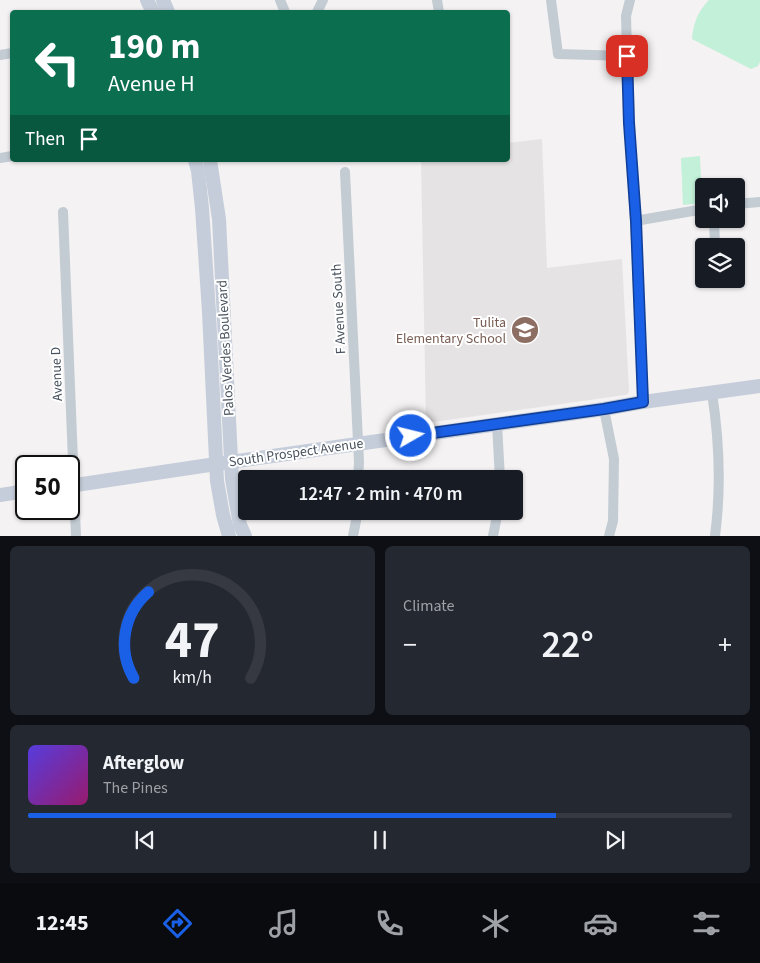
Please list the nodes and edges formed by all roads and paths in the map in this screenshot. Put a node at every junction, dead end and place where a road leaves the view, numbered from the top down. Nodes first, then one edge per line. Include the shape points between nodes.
1 (551, 0) edge
2 (630, 0) edge
3 (627, 56) junction
4 (196, 162) edge
5 (210, 162) edge
6 (345, 172) dead end
7 (760, 202) edge
8 (745, 203) edge
9 (695, 211) edge
10 (64, 212) dead end
11 (636, 221) junction
12 (760, 386) edge
13 (712, 393) junction
14 (643, 402) junction
15 (604, 409) junction
16 (497, 424) junction
17 (357, 444) junction
18 (70, 455) edge
19 (230, 462) junction
20 (216, 464) junction
21 (359, 470) edge
22 (500, 470) edge
23 (80, 484) edge
24 (15, 492) edge
25 (0, 494) edge
26 (74, 520) edge
27 (356, 520) edge
28 (496, 520) edge
29 (76, 536) edge
30 (229, 536) edge
31 (244, 536) edge
32 (353, 536) edge
33 (493, 536) edge
34 (609, 536) edge
35 (715, 536) edge

1 - 3 street via 558,54
2 - 3 street via 626,16
3 - 11 street
4 - 20 main road, Palos Verdes Boulevard via 210,312
5 - 19 main road, Palos Verdes Boulevard via 219,219
6 - 17 street, F Avenue South
7 - 8 street
9 - 11 street
10 - 18 street, Avenue D
11 - 14 street
12 - 13 main road, South Prospect Avenue
13 - 14 main road, South Prospect Avenue
13 - 35 street via 718,461
14 - 15 main road, South Prospect Avenue
15 - 16 main road, South Prospect Avenue
15 - 34 street via 614,459 613,521
16 - 17 main road, South Prospect Avenue
16 - 22 street
17 - 19 main road, South Prospect Avenue
17 - 21 street, F Avenue South
19 - 20 main road, South Prospect Avenue
19 - 31 main road, Palos Verdes Boulevard
20 - 23 main road, South Prospect Avenue
20 - 30 main road, Palos Verdes Boulevard
24 - 25 main road
26 - 29 street, Avenue D
27 - 32 street
28 - 33 street

